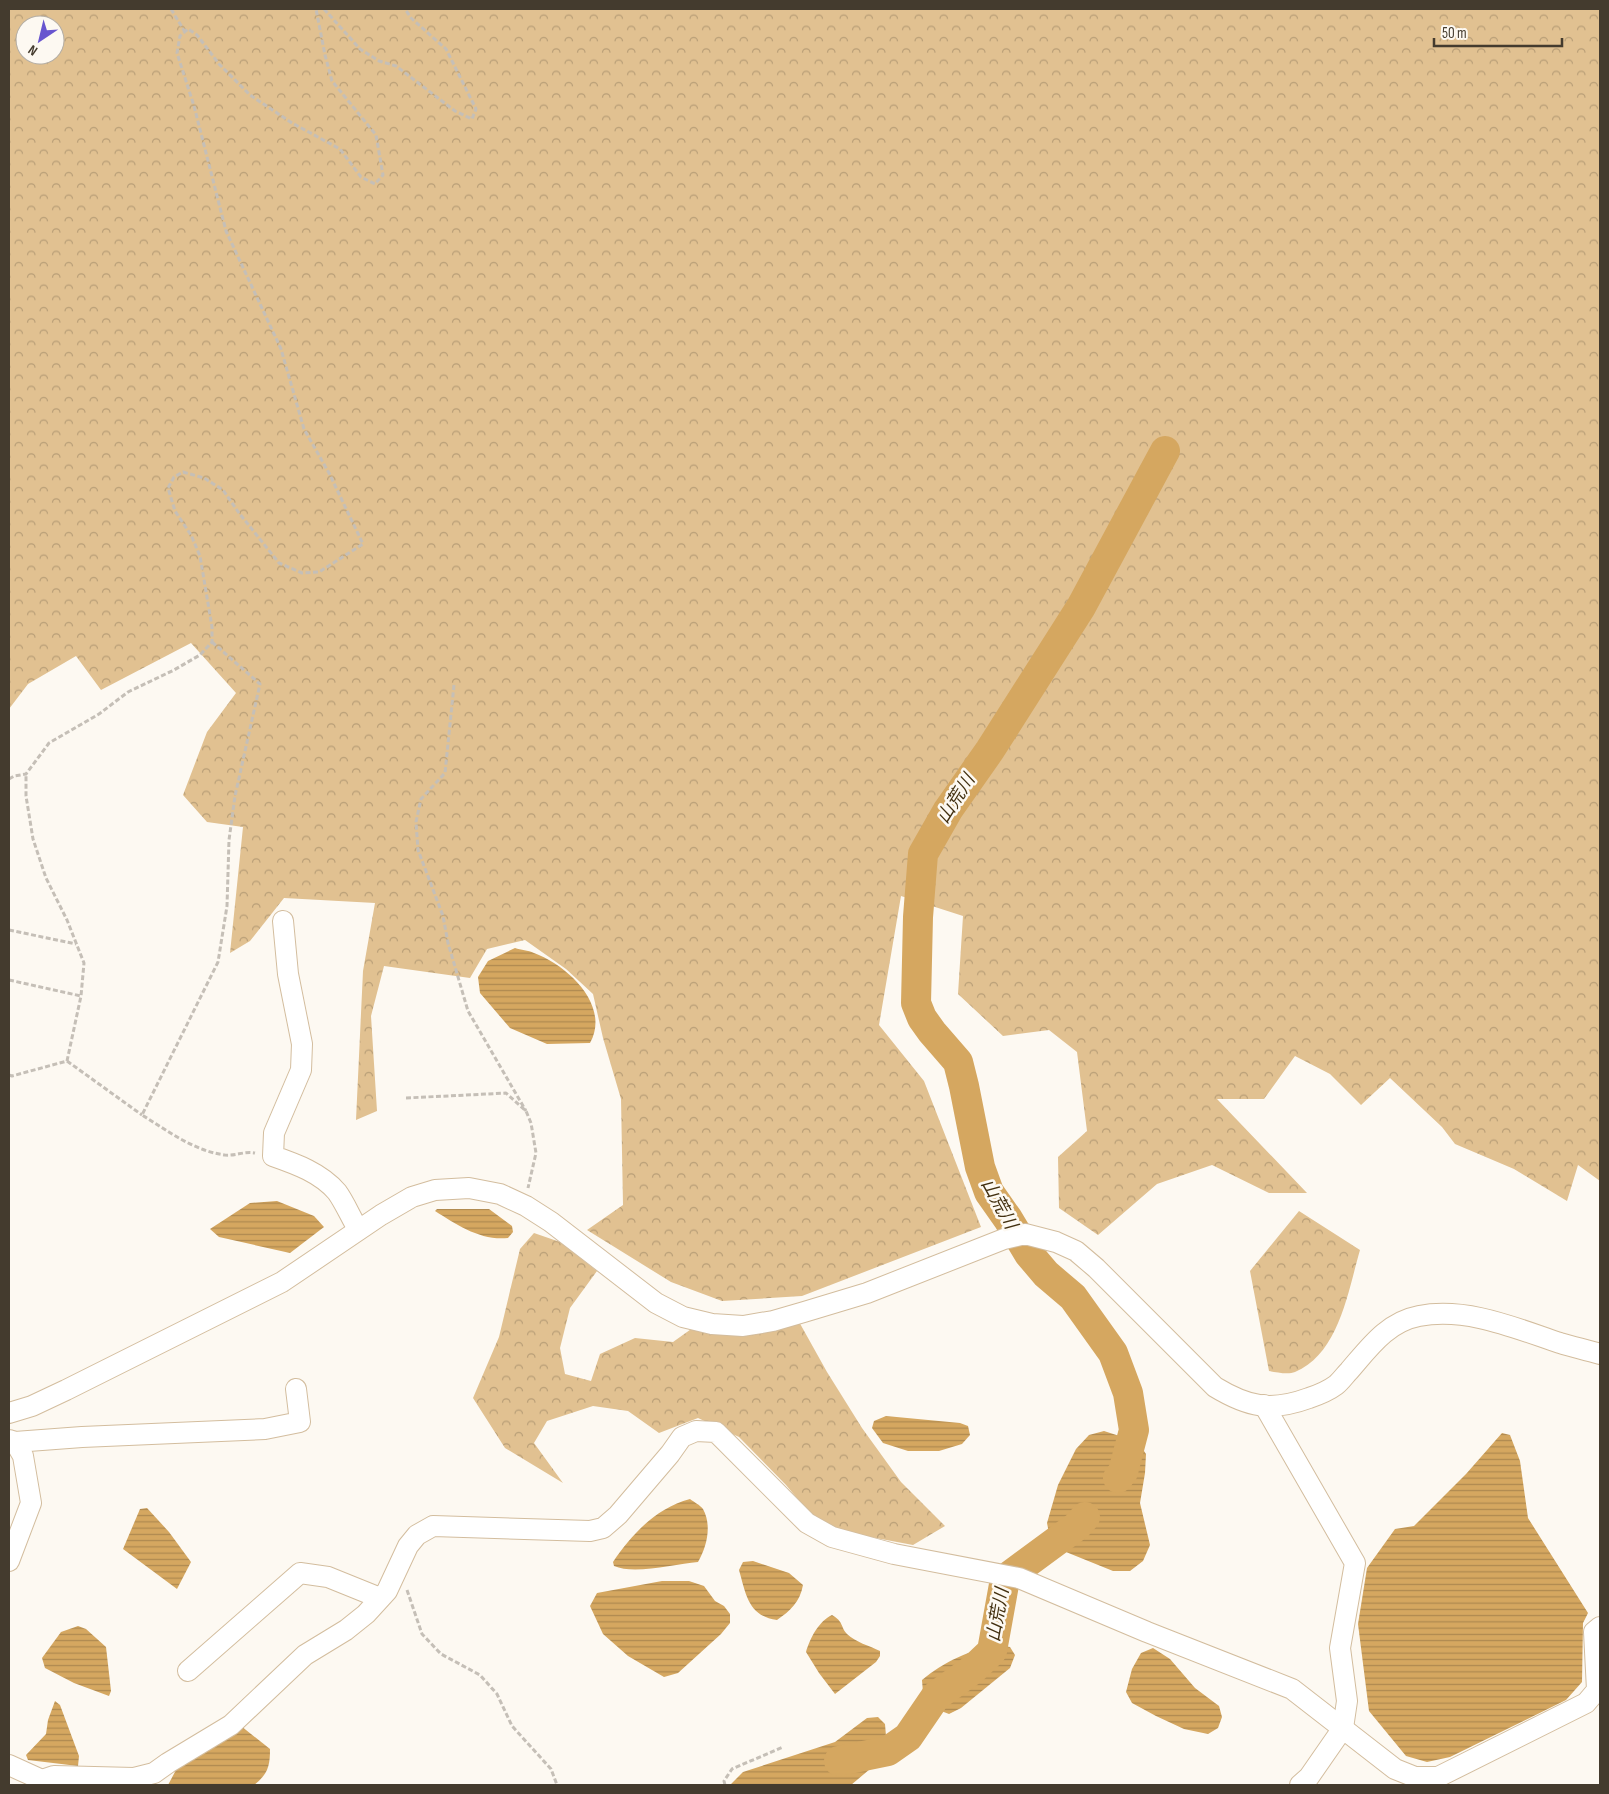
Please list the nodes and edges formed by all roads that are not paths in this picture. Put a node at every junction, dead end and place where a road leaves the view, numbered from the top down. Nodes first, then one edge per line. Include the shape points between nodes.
1 (283, 921) dead end
2 (358, 1229) junction
3 (1600, 1354) edge
4 (296, 1389) dead end
5 (1264, 1405) junction
6 (9, 1413) edge
7 (12, 1441) edge
8 (9, 1561) edge
9 (380, 1598) junction
10 (1600, 1627) edge
11 (188, 1671) dead end
12 (1349, 1733) junction
13 (9, 1765) edge
14 (40, 1782) edge
15 (1300, 1785) edge
16 (1398, 1785) edge

1 - 2 street via 288,974 302,1044 301,1070 274,1133 273,1156 320,1177 337,1193
2 - 5 street via 412,1197 435,1190 469,1188 500,1194 551,1222 656,1303 683,1317 712,1324 742,1326 773,1321 867,1293 1004,1238 1025,1234 1076,1251 1215,1386 1234,1398
2 - 6 street via 282,1282 66,1390
3 - 5 street via 1467,1315 1417,1316 1394,1324 1336,1385 1297,1403
4 - 7 street via 300,1422 265,1429
5 - 12 street via 1355,1563 1340,1648
7 - 8 street via 23,1456 31,1503
9 - 11 street via 328,1577 300,1573
9 - 12 street via 408,1546 417,1535 433,1526 590,1531 603,1528 618,1515 682,1438 696,1431 716,1432 807,1523 832,1537 894,1554 1019,1578 1292,1689
9 - 14 street via 346,1630 305,1655 230,1725 154,1773 134,1778 54,1776
10 - 12 street via 1594,1632 1597,1690 1586,1703 1438,1777 1415,1777 1395,1769
12 - 15 street
12 - 16 street
13 - 14 street

